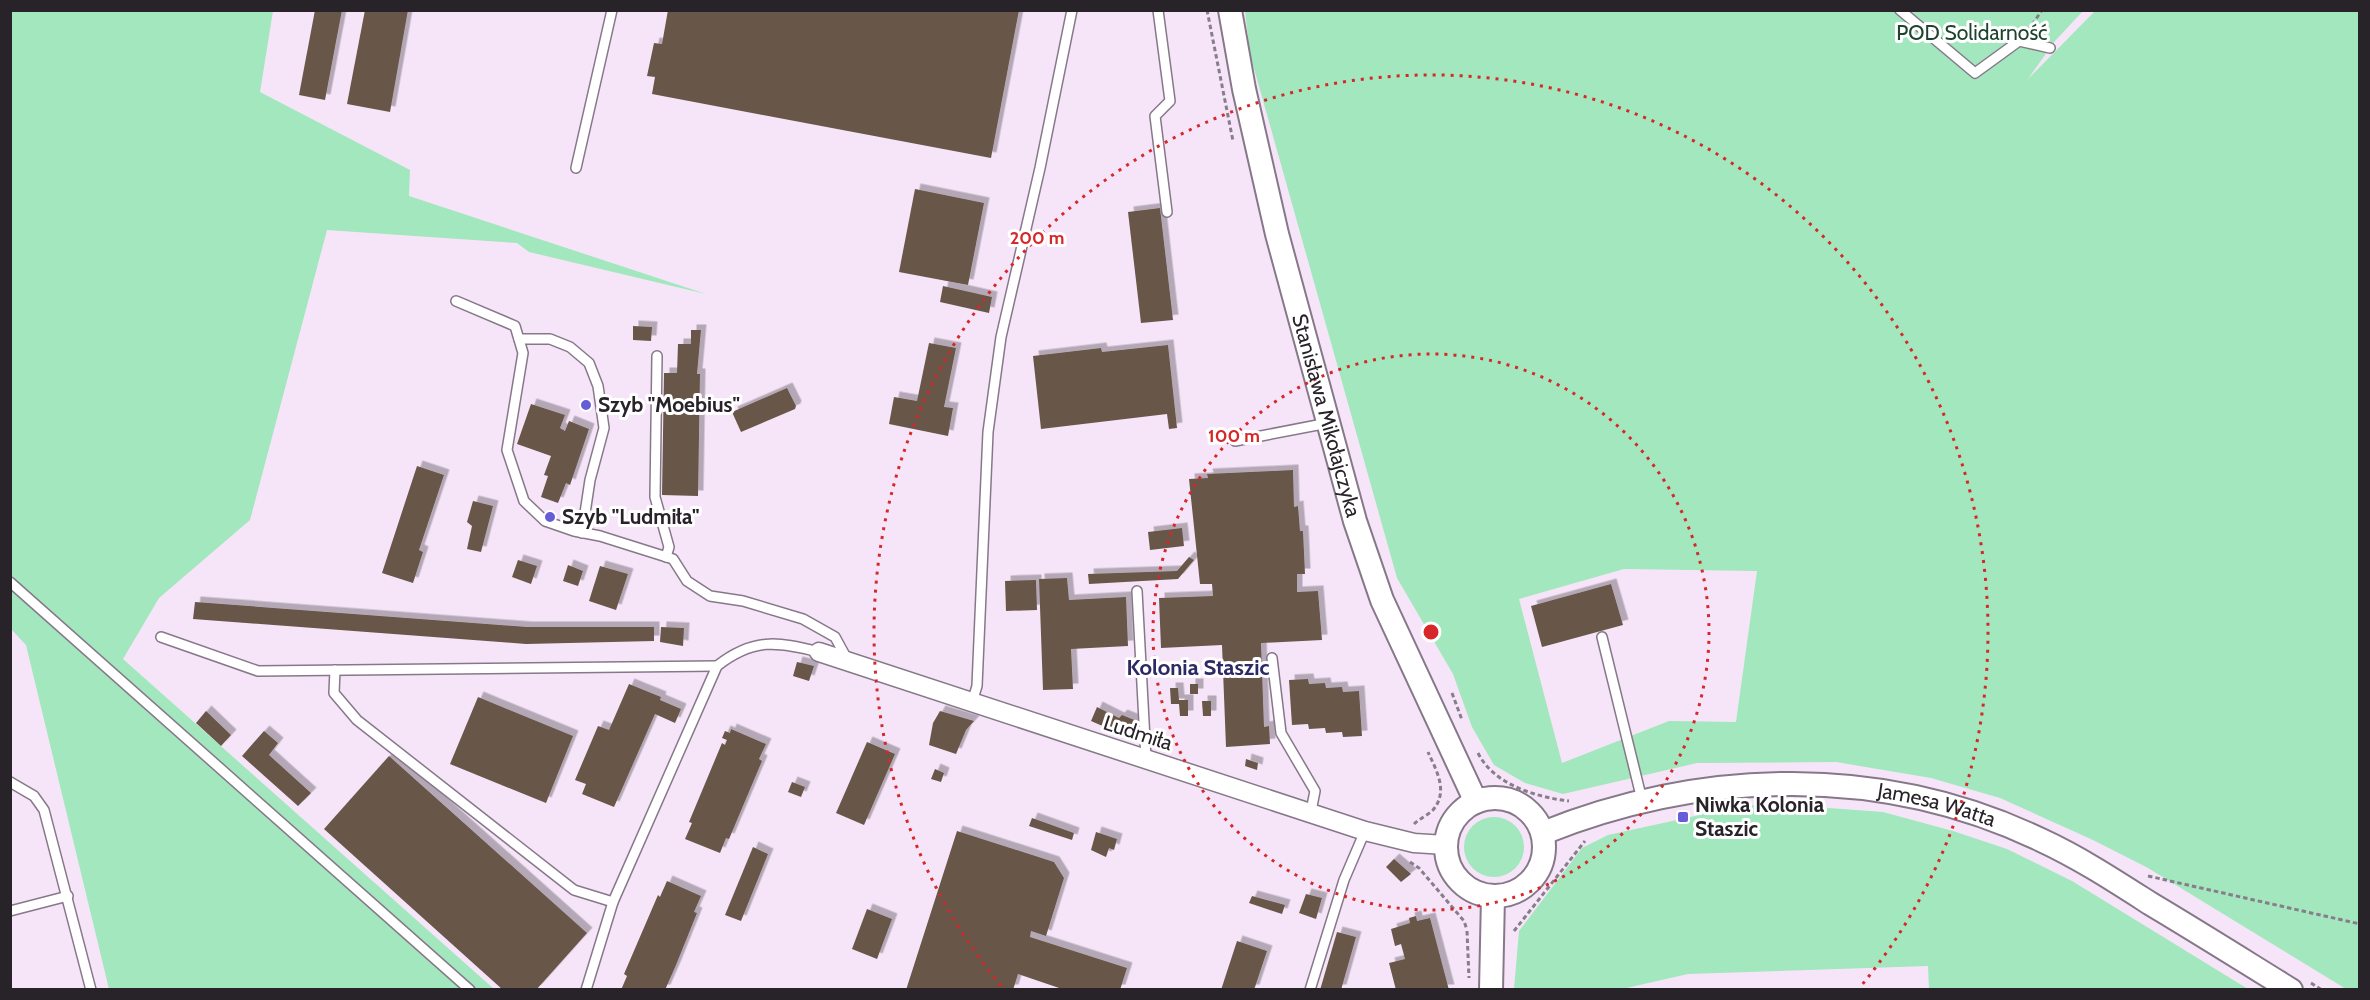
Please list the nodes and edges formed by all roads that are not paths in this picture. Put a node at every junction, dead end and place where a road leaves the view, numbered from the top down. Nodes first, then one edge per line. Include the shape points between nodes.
1 (612, 10) edge
2 (1072, 10) edge
3 (1158, 10) edge
4 (1230, 10) edge
5 (1900, 10) edge
6 (2050, 48) dead end
7 (576, 168) dead end
8 (1167, 213) dead end
9 (456, 301) dead end
10 (519, 339) junction
11 (657, 356) dead end
12 (1328, 423) junction
13 (1235, 441) dead end
14 (582, 533) junction
15 (666, 556) junction
16 (10, 582) edge
17 (1137, 591) dead end
18 (160, 637) dead end
19 (1602, 637) dead end
20 (819, 652) joint
21 (1272, 657) dead end
22 (848, 662) junction
23 (717, 666) junction
24 (335, 670) junction
25 (972, 702) junction
26 (1146, 759) junction
27 (10, 782) edge
28 (1642, 800) junction
29 (1476, 802) junction
30 (1311, 812) junction
31 (1365, 831) junction
32 (1542, 832) junction
33 (1446, 845) junction
34 (68, 896) junction
35 (1493, 896) junction
36 (613, 902) junction
37 (10, 911) edge
38 (91, 990) edge
39 (470, 990) edge
40 (586, 990) edge
41 (1310, 990) edge
42 (1491, 990) edge
43 (2291, 990) edge

1 - 7 lane
2 - 25 lane via 1001,337 986,453 977,686
3 - 8 lane via 1170,101 1155,116
4 - 12 street, Stanisława Mikołajczyka via 1277,234
5 - 6 lane via 1975,74 2019,41
9 - 10 lane via 515,326
10 - 14 lane via 523,353 507,450 515,476 524,501 545,521
10 - 14 lane via 550,339 570,347 589,363 598,386 604,428 590,480
11 - 15 lane via 655,497 669,547
12 - 13 lane
12 - 29 street, Stanisława Mikołajczyka via 1382,600
14 - 15 lane
15 - 22 lane via 673,559 687,581 710,596 803,620 835,637
16 - 39 lane
17 - 26 lane
18 - 24 lane via 258,670
19 - 28 lane
20 - 22 street, Ludmiła
20 - 23 lane via 763,643 735,652
21 - 30 lane via 1281,733 1315,791
22 - 25 street, Ludmiła
23 - 24 lane
23 - 36 lane
24 - 36 lane via 334,693 357,720 574,890
25 - 26 street, Ludmiła
26 - 30 street, Ludmiła
27 - 34 lane via 34,796 44,810
28 - 32 street, Jamesa Watta
28 - 43 street, Jamesa Watta via 1734,784 1792,782 1890,791 1946,804 1997,820 2082,861
29 - 32 street via 1508,800 1529,812
29 - 33 street via 1461,812 1450,827
30 - 31 street, Ludmiła
31 - 33 street, Ludmiła via 1414,843
31 - 41 lane via 1344,880
32 - 35 street via 1545,851 1540,869 1528,884 1512,894
33 - 35 street via 1448,860 1459,880 1478,893
34 - 37 lane
34 - 38 lane
35 - 42 street
36 - 40 lane

